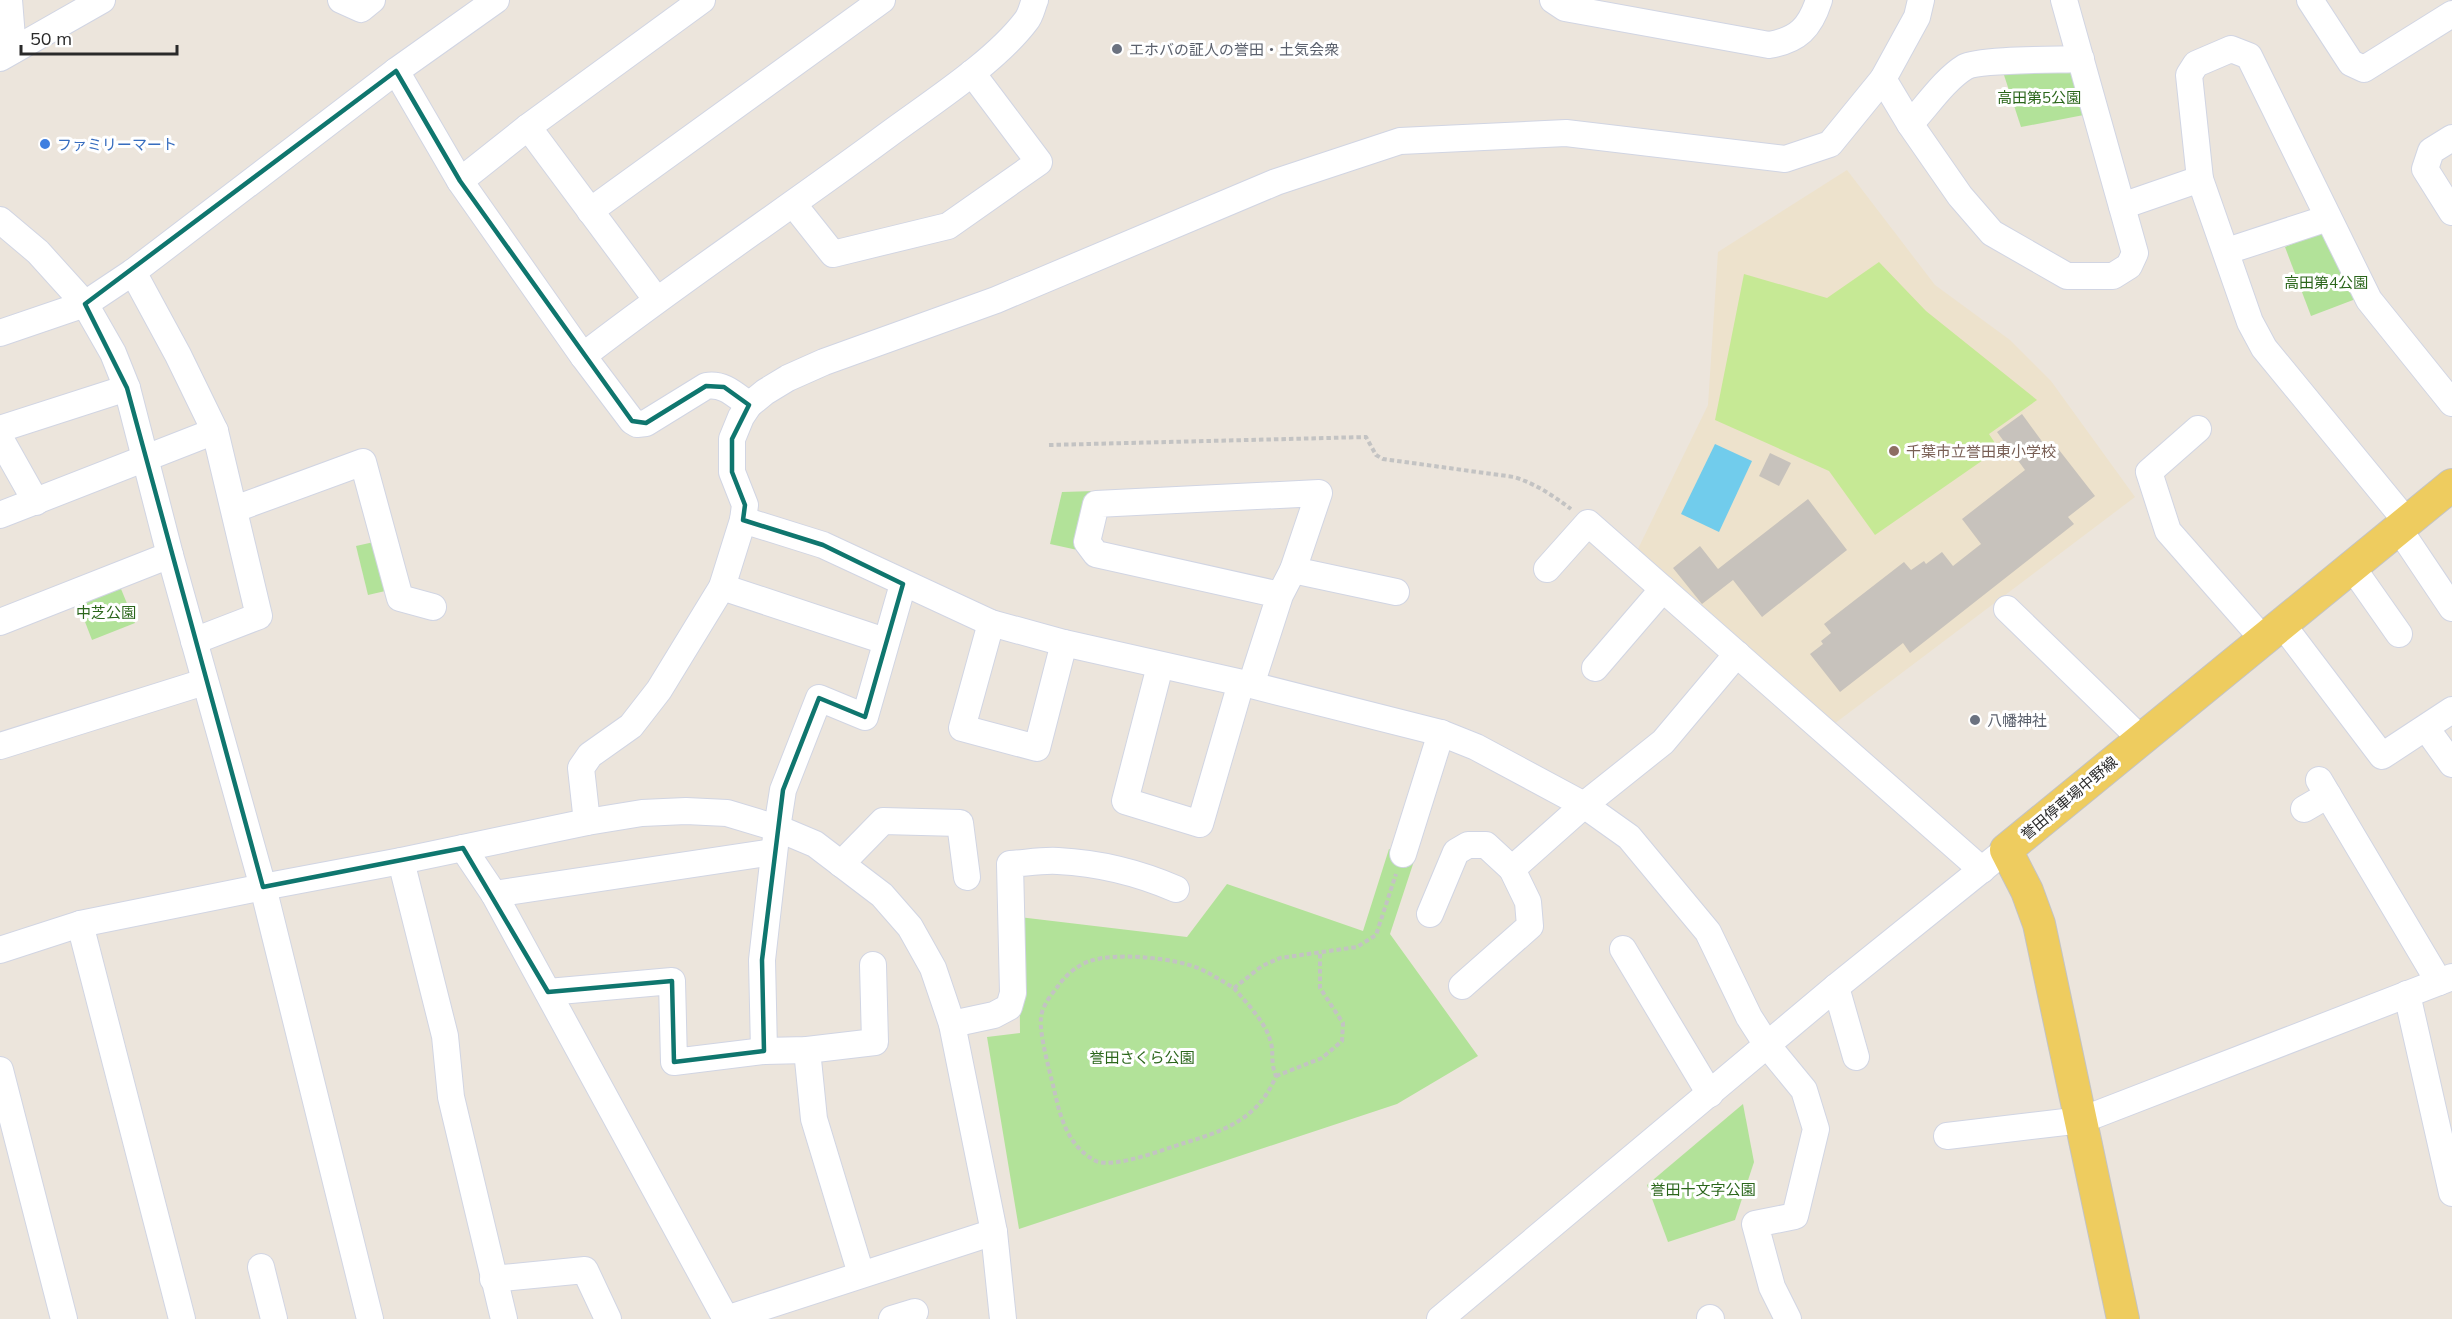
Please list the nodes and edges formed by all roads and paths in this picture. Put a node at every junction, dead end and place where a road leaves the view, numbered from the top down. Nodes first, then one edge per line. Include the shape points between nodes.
1 (9, 0) edge
2 (102, 0) edge
3 (341, 0) edge
4 (372, 0) edge
5 (702, 0) edge
6 (882, 0) edge
7 (1035, 0) edge
8 (1553, 0) edge
9 (1819, 0) edge
10 (1922, 0) edge
11 (2064, 0) edge
12 (2310, 0) edge
13 (478, 5) edge
14 (2452, 14) edge
15 (6, 54) edge
16 (2081, 59) junction
17 (396, 71) junction
18 (972, 73) junction
19 (1883, 79) junction
20 (1910, 124) junction
21 (528, 127) junction
22 (2452, 138) edge
23 (2200, 179) junction
24 (460, 182) junction
25 (794, 205) junction
26 (2122, 206) junction
27 (590, 210) junction
28 (2452, 212) edge
29 (2328, 218) junction
30 (0, 220) edge
31 (2227, 251) junction
32 (133, 272) junction
33 (656, 299) junction
34 (85, 304) junction
35 (0, 333) edge
36 (583, 356) junction
37 (128, 388) junction
38 (2452, 403) edge
39 (748, 405) junction
40 (0, 429) edge
41 (2198, 429) dead end
42 (215, 431) junction
43 (0, 438) edge
44 (1049, 445) dead end
45 (146, 460) junction
46 (2452, 485) edge
47 (36, 502) junction
48 (235, 509) junction
49 (0, 515) edge
50 (743, 520) junction
51 (1588, 523) junction
52 (2403, 525) junction
53 (170, 555) junction
54 (2352, 567) junction
55 (1546, 569) dead end
56 (1293, 570) junction
57 (903, 584) junction
58 (722, 587) junction
59 (1664, 589) junction
60 (1396, 592) dead end
61 (1280, 596) junction
62 (433, 607) dead end
63 (2452, 608) edge
64 (2007, 609) dead end
65 (0, 622) edge
66 (991, 623) junction
67 (2272, 631) junction
68 (2399, 634) dead end
69 (194, 641) junction
70 (885, 641) junction
71 (1064, 643) junction
72 (1737, 654) junction
73 (1160, 666) junction
74 (1595, 668) dead end
75 (204, 682) junction
76 (1246, 684) junction
77 (2452, 710) edge
78 (2426, 728) junction
79 (1441, 733) junction
80 (2141, 738) junction
81 (0, 746) edge
82 (2452, 764) edge
83 (1584, 805) junction
84 (2304, 809) dead end
85 (587, 822) junction
86 (775, 840) junction
87 (463, 848) junction
88 (2006, 850) junction
89 (1403, 854) joint
90 (401, 861) junction
91 (842, 864) junction
92 (1512, 869) junction
93 (1982, 870) junction
94 (967, 877) dead end
95 (262, 887) junction
96 (1176, 890) dead end
97 (494, 894) junction
98 (1430, 914) dead end
99 (80, 924) junction
100 (1623, 949) dead end
101 (0, 950) edge
102 (1320, 952) junction
103 (873, 965) dead end
104 (2445, 979) edge
105 (1462, 986) dead end
106 (1836, 987) junction
107 (1234, 988) junction
108 (548, 992) junction
109 (2407, 994) junction
110 (952, 1024) junction
111 (1767, 1045) junction
112 (807, 1050) junction
113 (764, 1051) junction
114 (1856, 1057) dead end
115 (0, 1070) edge
116 (1276, 1076) junction
117 (1710, 1094) junction
118 (2082, 1120) junction
119 (1947, 1136) dead end
120 (2452, 1193) edge
121 (994, 1232) junction
122 (261, 1267) dead end
123 (861, 1274) junction
124 (493, 1280) junction
125 (64, 1319) edge
126 (182, 1319) edge
127 (274, 1319) edge
128 (370, 1319) edge
129 (504, 1319) edge
130 (608, 1319) edge
131 (726, 1319) edge
132 (1003, 1319) edge
133 (1440, 1319) edge
134 (1788, 1319) edge
135 (2123, 1319) edge

1 - 15 street
2 - 15 street
3 - 4 street via 361,9
5 - 21 street
6 - 27 street
7 - 18 street via 1028,19
8 - 9 street via 1565,8 1769,45 1797,36
10 - 19 street via 1917,17
11 - 16 street
12 - 14 street via 2351,63 2364,69
13 - 17 street
16 - 20 street via 1967,66
16 - 26 street
17 - 24 street
17 - 32 street
18 - 25 street
18 - 25 street via 1039,162 948,226 833,254
19 - 20 street
19 - 39 street via 1830,144 1785,159 1566,133 1400,141 1276,182 996,300 824,362 788,378
20 - 26 street via 1960,196 1992,233 2067,276 2113,276 2129,266 2135,253
21 - 24 street
21 - 27 street
22 - 28 street via 2431,151 2425,169
23 - 26 street
23 - 29 street via 2189,75 2196,64 2231,49 2249,56
23 - 31 street
24 - 36 street
25 - 33 street
27 - 33 street
29 - 31 street
29 - 38 street via 2368,300
30 - 34 street via 38,252
31 - 52 street via 2250,322 2264,348
32 - 34 street
32 - 42 street
33 - 36 street
34 - 35 street
34 - 37 street
36 - 39 street via 637,424 646,423 706,386 724,387
37 - 40 street
37 - 45 street
39 - 50 street via 732,439 732,472 745,505
41 - 67 street via 2149,472 2168,531
42 - 45 street
42 - 48 street
43 - 47 street
44 - 51 path via 1366,437 1376,455 1383,459 1514,477 1532,483
45 - 47 street
45 - 53 street
46 - 52 main road, 誉田停車場中野線
47 - 49 street
48 - 62 street via 363,462 400,598
48 - 69 street via 259,616
50 - 57 street via 823,545
50 - 58 street
51 - 55 street
51 - 59 street
52 - 54 main road, 誉田停車場中野線
52 - 63 street
53 - 65 street
53 - 69 street
54 - 67 main road, 誉田停車場中野線
54 - 68 street
56 - 60 street
56 - 61 street
56 - 61 street via 1319,493 1096,504 1087,542 1096,554
57 - 66 street
57 - 70 street
58 - 70 street
58 - 85 street via 631,726 590,755 581,768
59 - 72 street
59 - 74 street
61 - 76 street
64 - 80 street
66 - 71 street
66 - 71 street via 962,728 1026,746 1037,748
67 - 78 street via 2382,756
67 - 80 main road, 誉田停車場中野線
69 - 75 street
70 - 86 street via 865,717 819,698 783,790
71 - 73 street
72 - 83 street via 1663,742
72 - 93 street
73 - 76 street
73 - 76 street via 1125,801 1200,824
75 - 81 street
75 - 95 street
76 - 79 street
77 - 78 street
78 - 82 street
79 - 83 street via 1476,747
79 - 89 street
80 - 88 main road, 誉田停車場中野線
83 - 92 street
83 - 111 street via 1629,837 1708,932
84 - 104 street via 2323,787
85 - 86 street via 642,813 727,813
85 - 87 street
86 - 91 street via 814,844
86 - 97 street
86 - 113 street via 762,960
87 - 90 street
87 - 97 street
88 - 93 street
88 - 118 main road, 誉田停車場中野線 via 2039,924
89 - 102 path via 1376,935 1357,947
90 - 95 street
90 - 124 street via 445,1036 451,1097
91 - 94 street via 883,821 960,823
91 - 110 street via 882,895 910,927 933,968
92 - 98 street via 1486,845 1468,845 1456,852
92 - 105 street via 1528,902 1530,926
93 - 106 street
95 - 99 street
95 - 128 street
96 - 110 street via 1149,878 1095,866 1056,861 1011,864 1013,993 1009,1007 994,1015
97 - 108 street
99 - 101 street
99 - 126 street
100 - 117 street
102 - 107 path via 1280,958 1262,966
102 - 116 path via 1320,988 1343,1023 1342,1041 1322,1058
103 - 112 street via 875,1042
104 - 109 street
106 - 111 street
106 - 114 street
107 - 116 path via 1257,1015 1272,1044 1271,1064
107 - 116 path via 1198,968 1169,959 1122,957 1090,961 1065,976 1048,998 1041,1017 1060,1118 1077,1148 1098,1162 1126,1161 1219,1133 1243,1119 1269,1093
108 - 113 street via 672,981 674,1062
108 - 131 street
109 - 118 street
109 - 120 street
110 - 121 street
111 - 117 street
111 - 134 street via 1804,1090 1815,1129 1795,1216 1755,1224 1772,1287
112 - 113 street
112 - 123 street via 813,1119
115 - 125 street
117 - 133 street
118 - 119 street
118 - 135 main road, 誉田停車場中野線
121 - 123 street
121 - 132 street
122 - 127 street
123 - 131 street
124 - 129 street
124 - 130 street via 585,1270

